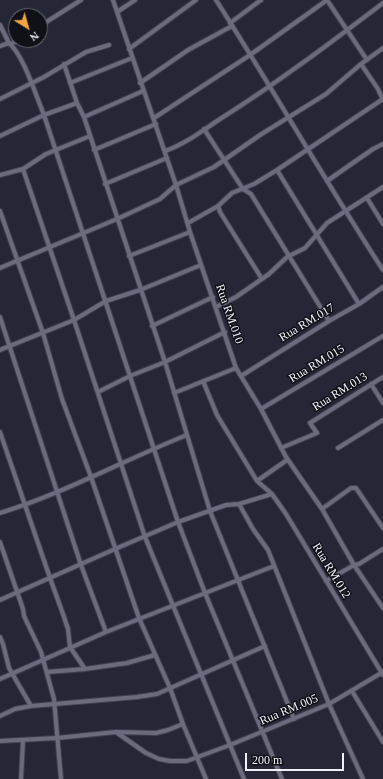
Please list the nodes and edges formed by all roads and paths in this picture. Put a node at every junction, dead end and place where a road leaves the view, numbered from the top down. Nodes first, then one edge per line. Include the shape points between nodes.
1 (81, 0) edge
2 (113, 0) edge
3 (135, 0) edge
4 (196, 0) edge
5 (216, 0) edge
6 (261, 0) edge
7 (327, 0) edge
8 (383, 3) edge
9 (117, 12) junction
10 (48, 21) edge
11 (231, 24) junction
12 (0, 25) edge
13 (346, 31) junction
14 (8, 40) edge
15 (109, 45) dead end
16 (13, 48) edge
17 (383, 48) edge
18 (129, 49) junction
19 (250, 55) junction
20 (132, 58) junction
21 (367, 60) junction
22 (64, 64) junction
23 (361, 64) junction
24 (70, 83) junction
25 (140, 83) junction
26 (32, 84) junction
27 (270, 86) junction
28 (143, 91) junction
29 (0, 99) edge
30 (383, 99) edge
31 (77, 103) junction
32 (44, 115) junction
33 (84, 117) junction
34 (288, 117) junction
35 (154, 118) junction
36 (156, 124) junction
37 (204, 129) junction
38 (0, 136) edge
39 (90, 136) junction
40 (383, 144) edge
41 (308, 149) junction
42 (56, 150) junction
43 (94, 150) junction
44 (165, 151) junction
45 (167, 158) junction
46 (224, 160) junction
47 (23, 169) junction
48 (277, 170) junction
49 (0, 175) edge
50 (327, 181) junction
51 (105, 184) junction
52 (254, 184) junction
53 (176, 185) junction
54 (383, 187) edge
55 (243, 189) junction
56 (251, 194) junction
57 (367, 198) junction
58 (218, 206) junction
59 (0, 211) edge
60 (345, 211) junction
61 (117, 219) junction
62 (188, 223) junction
63 (383, 224) edge
64 (83, 232) junction
65 (190, 232) junction
66 (317, 234) junction
67 (49, 248) junction
68 (129, 256) junction
69 (290, 256) junction
70 (18, 261) junction
71 (201, 265) junction
72 (0, 268) edge
73 (383, 270) edge
74 (262, 279) junction
75 (383, 287) edge
76 (140, 290) junction
77 (213, 297) junction
78 (106, 301) junction
79 (359, 304) junction
80 (216, 307) junction
81 (0, 317) edge
82 (74, 320) junction
83 (329, 321) junction
84 (152, 326) junction
85 (225, 332) junction
86 (43, 333) junction
87 (383, 336) edge
88 (10, 346) junction
89 (0, 350) edge
90 (165, 362) junction
91 (236, 368) junction
92 (130, 376) junction
93 (241, 376) junction
94 (383, 377) edge
95 (203, 382) junction
96 (371, 384) junction
97 (98, 392) junction
98 (174, 393) junction
99 (383, 403) edge
100 (261, 409) junction
101 (383, 420) edge
102 (0, 432) edge
103 (187, 435) junction
104 (154, 448) junction
105 (281, 448) junction
106 (338, 448) dead end
107 (287, 460) junction
108 (120, 463) junction
109 (91, 477) junction
110 (257, 481) junction
111 (58, 492) junction
112 (272, 494) junction
113 (240, 504) junction
114 (24, 505) junction
115 (322, 509) junction
116 (210, 511) junction
117 (0, 513) edge
118 (178, 522) junction
119 (383, 526) edge
120 (145, 537) junction
121 (0, 542) edge
122 (115, 549) junction
123 (383, 549) edge
124 (81, 564) junction
125 (354, 565) junction
126 (274, 566) junction
127 (50, 578) junction
128 (238, 580) junction
129 (326, 581) junction
130 (18, 593) junction
131 (205, 593) junction
132 (0, 600) edge
133 (382, 605) edge
134 (172, 606) junction
135 (139, 618) junction
136 (106, 632) junction
137 (0, 637) edge
138 (265, 646) junction
139 (70, 647) junction
140 (155, 655) junction
141 (43, 660) junction
142 (233, 661) junction
143 (85, 669) junction
144 (47, 672) junction
145 (382, 673) edge
146 (13, 674) junction
147 (202, 675) junction
148 (0, 679) edge
149 (170, 688) junction
150 (352, 691) junction
151 (329, 704) junction
152 (54, 705) junction
153 (31, 706) junction
154 (0, 716) edge
155 (294, 719) junction
156 (183, 724) junction
157 (116, 732) junction
158 (262, 732) junction
159 (57, 738) junction
160 (23, 740) junction
161 (0, 741) edge
162 (383, 742) edge
163 (230, 745) junction
164 (198, 758) junction
165 (21, 779) edge
166 (61, 779) edge
167 (206, 779) edge
168 (244, 779) edge
169 (282, 779) edge
170 (363, 779) edge

1 - 10 street
2 - 9 street, Rua RM.010
3 - 9 street
4 - 18 street
5 - 11 street
6 - 11 street
7 - 13 street
7 - 19 street
8 - 13 street
9 - 18 street, Rua RM.010
11 - 19 street
11 - 25 street
12 - 14 street
13 - 21 street
13 - 27 street
15 - 22 street via 86,52
16 - 26 street
17 - 21 street
18 - 20 street, Rua RM.010
19 - 27 street
19 - 35 street
20 - 24 street
20 - 25 street, Rua RM.010
21 - 23 street
22 - 24 street
22 - 26 street
23 - 30 street
23 - 34 street via 326,94
24 - 31 street
25 - 28 street, Rua RM.010
26 - 29 street
26 - 32 street
27 - 34 street
27 - 37 street
28 - 33 street
28 - 35 street, Rua RM.010
30 - 41 street
31 - 32 street
31 - 33 street
32 - 38 street
32 - 42 street
33 - 39 street
34 - 41 street
34 - 46 street
35 - 36 street, Rua RM.010
36 - 43 street
36 - 44 street, Rua RM.010
37 - 44 street via 180,146
37 - 46 street
39 - 42 street
39 - 43 street
40 - 50 street
41 - 48 street
41 - 50 street
42 - 47 street
42 - 64 street
43 - 51 street
44 - 45 street, Rua RM.010
45 - 51 street
45 - 53 street, Rua RM.010
46 - 53 street via 214,168
46 - 55 street
47 - 49 street
47 - 67 street
48 - 52 street
48 - 66 street
50 - 60 street
51 - 61 street
52 - 55 street
52 - 56 street
53 - 61 street via 160,199
53 - 62 street, Rua RM.010
54 - 57 street
55 - 56 street
55 - 58 street via 232,193
56 - 69 street
57 - 60 street
57 - 63 street
58 - 62 street
58 - 74 street
59 - 70 street
60 - 66 street via 327,223
60 - 73 street
61 - 64 street
61 - 68 street
62 - 65 street, Rua RM.010
64 - 67 street
64 - 78 street
65 - 68 street
65 - 71 street, Rua RM.010
66 - 69 street via 305,248
66 - 79 street
67 - 70 street
67 - 82 street
68 - 76 street
69 - 74 street
69 - 83 street
70 - 72 street
70 - 86 street
71 - 76 street
71 - 77 street, Rua RM.010
74 - 80 street
75 - 79 street, Rua RM.017
76 - 78 street
76 - 84 street
77 - 80 street, Rua RM.010
77 - 84 street
78 - 82 street
78 - 92 street
79 - 83 street, Rua RM.017
80 - 85 street, Rua RM.010
81 - 88 street
82 - 86 street
82 - 97 street
83 - 93 street, Rua RM.017
84 - 90 street
85 - 90 street
85 - 91 street, Rua RM.010
86 - 88 street
86 - 109 street via 62,399
87 - 100 street, Rua RM.015
88 - 89 street
88 - 111 street
90 - 92 street
90 - 98 street
91 - 93 street, Rua RM.010
91 - 95 street
92 - 97 street
92 - 104 street
93 - 100 street, Rua RM.010
94 - 96 street, Rua RM.013
95 - 98 street
95 - 110 street, Rua RM.012 via 217,415
96 - 99 street
96 - 105 street, Rua RM.013 via 310,423 317,433
97 - 108 street
98 - 103 street
100 - 105 street, Rua RM.010
101 - 106 street
102 - 114 street
103 - 104 street
103 - 116 street
104 - 108 street
104 - 118 street
105 - 107 street, Rua RM.010
107 - 110 street
107 - 115 street, Rua RM.010
108 - 109 street
108 - 120 street
109 - 111 street
109 - 122 street
110 - 112 street, Rua RM.012
111 - 114 street
111 - 124 street
112 - 113 street
112 - 129 street, Rua RM.012
113 - 116 street via 226,505
113 - 126 street via 268,550
114 - 117 street
114 - 127 street
115 - 119 street via 351,488 356,488
115 - 125 street, Rua RM.010
116 - 118 street
116 - 128 street
118 - 120 street
118 - 131 street
120 - 122 street
120 - 134 street
121 - 130 street
122 - 124 street
122 - 135 street
123 - 125 street
124 - 127 street
124 - 136 street
125 - 129 street
125 - 133 street, Rua RM.010
126 - 128 street
126 - 151 street
127 - 130 street
127 - 139 street via 68,628
128 - 131 street
128 - 138 street
129 - 145 street, Rua RM.012
130 - 132 street
130 - 141 street via 24,616
131 - 134 street
131 - 142 street
134 - 135 street
134 - 147 street
135 - 136 street
135 - 140 street
136 - 139 street
137 - 146 street
138 - 142 street
138 - 155 street
139 - 141 street
139 - 143 street
140 - 143 street via 127,663
140 - 149 street
141 - 144 street
141 - 146 street
142 - 147 street
142 - 158 street
143 - 144 street
144 - 152 street
145 - 150 street, Rua RM.005
146 - 148 street
146 - 153 street
147 - 149 street
147 - 163 street
149 - 152 street via 147,696
149 - 156 street
150 - 151 street, Rua RM.005
150 - 162 street
151 - 155 street, Rua RM.005
151 - 170 street
152 - 153 street
152 - 159 street
153 - 154 street via 15,709
155 - 158 street, Rua RM.005
156 - 157 street via 156,733
156 - 164 street
157 - 159 street
157 - 164 street, Rua RM.005 via 159,759 180,762
158 - 163 street, Rua RM.005
158 - 169 street
159 - 160 street
159 - 166 street
160 - 161 street
160 - 165 street
163 - 164 street, Rua RM.005
163 - 168 street
164 - 167 street

